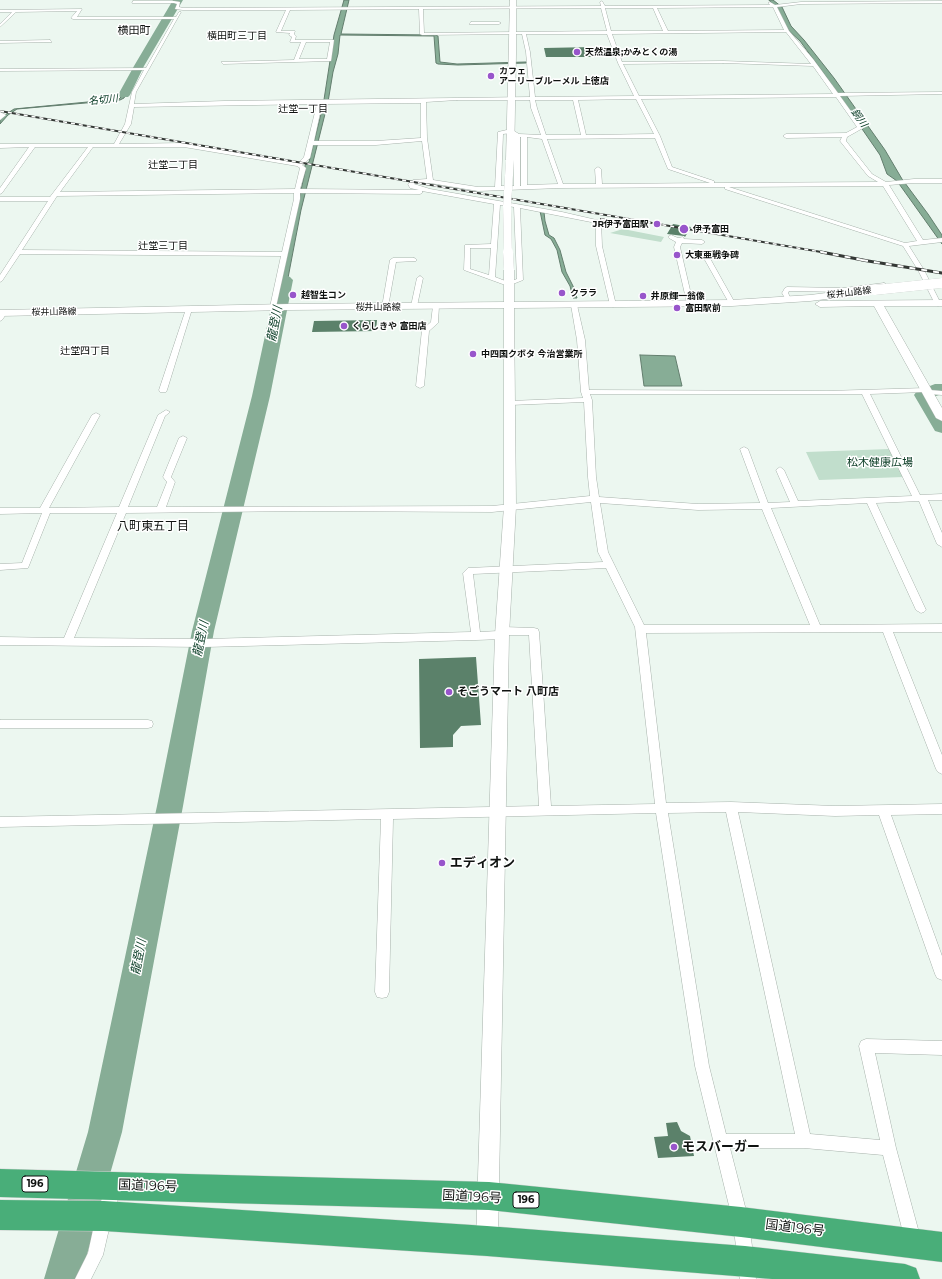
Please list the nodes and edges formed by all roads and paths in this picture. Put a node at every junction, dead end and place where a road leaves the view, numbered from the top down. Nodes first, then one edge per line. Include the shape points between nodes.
1 (432, 0) edge
2 (512, 0) edge
3 (601, 0) edge
4 (684, 0) edge
5 (767, 0) edge
6 (134, 1) edge
7 (174, 1) edge
8 (941, 2) edge
9 (688, 6) junction
10 (774, 6) junction
11 (129, 7) dead end
12 (287, 7) junction
13 (421, 7) junction
14 (434, 7) junction
15 (604, 7) junction
16 (655, 7) junction
17 (471, 8) junction
18 (513, 8) junction
19 (183, 9) junction
20 (16, 10) junction
21 (0, 11) edge
22 (125, 13) dead end
23 (120, 18) junction
24 (177, 18) junction
25 (471, 23) junction
26 (499, 23) dead end
27 (0, 26) edge
28 (787, 30) junction
29 (610, 32) junction
30 (666, 32) junction
31 (472, 34) junction
32 (512, 34) junction
33 (524, 34) junction
34 (50, 41) dead end
35 (304, 41) junction
36 (0, 42) edge
37 (296, 61) junction
38 (223, 63) dead end
39 (620, 63) junction
40 (814, 65) junction
41 (146, 69) junction
42 (0, 70) edge
43 (942, 93) edge
44 (836, 95) junction
45 (637, 97) junction
46 (533, 98) junction
47 (575, 98) junction
48 (511, 99) junction
49 (423, 101) junction
50 (320, 102) junction
51 (132, 106) junction
52 (0, 114) edge
53 (0, 118) edge
54 (514, 133) junction
55 (846, 135) junction
56 (524, 136) junction
57 (584, 136) junction
58 (657, 136) junction
59 (786, 136) dead end
60 (543, 137) junction
61 (424, 139) junction
62 (311, 143) junction
63 (92, 145) junction
64 (116, 145) junction
65 (0, 146) edge
66 (33, 146) junction
67 (299, 165) junction
68 (670, 168) junction
69 (598, 169) dead end
70 (672, 180) junction
71 (430, 181) junction
72 (942, 181) edge
73 (885, 184) junction
74 (720, 185) junction
75 (561, 186) junction
76 (599, 186) junction
77 (517, 187) junction
78 (524, 187) junction
79 (498, 188) junction
80 (297, 191) junction
81 (430, 191) junction
82 (0, 192) edge
83 (53, 196) junction
84 (0, 199) edge
85 (497, 203) junction
86 (518, 207) junction
87 (671, 236) dead end
88 (680, 240) junction
89 (942, 240) edge
90 (702, 242) dead end
91 (921, 242) junction
92 (905, 245) junction
93 (494, 246) junction
94 (18, 252) junction
95 (704, 253) dead end
96 (285, 254) junction
97 (414, 260) dead end
98 (508, 277) junction
99 (420, 278) dead end
100 (492, 278) junction
101 (0, 280) edge
102 (926, 280) junction
103 (942, 283) edge
104 (788, 299) junction
105 (756, 301) junction
106 (690, 303) junction
107 (732, 304) junction
108 (940, 304) edge
109 (508, 305) junction
110 (574, 305) junction
111 (613, 305) junction
112 (878, 305) junction
113 (414, 306) junction
114 (436, 306) junction
115 (273, 307) junction
116 (385, 307) junction
117 (189, 309) junction
118 (1, 315) edge
119 (420, 386) dead end
120 (163, 390) dead end
121 (927, 391) junction
122 (865, 392) junction
123 (942, 393) edge
124 (586, 396) junction
125 (510, 403) junction
126 (166, 412) dead end
127 (96, 415) dead end
128 (942, 418) edge
129 (183, 438) dead end
130 (744, 449) dead end
131 (780, 470) dead end
132 (942, 497) edge
133 (919, 498) junction
134 (594, 499) junction
135 (870, 500) junction
136 (795, 504) junction
137 (765, 505) junction
138 (510, 506) junction
139 (122, 510) junction
140 (160, 510) junction
141 (0, 511) edge
142 (45, 511) junction
143 (942, 544) edge
144 (609, 565) junction
145 (0, 567) edge
146 (506, 568) junction
147 (921, 610) dead end
148 (816, 628) junction
149 (942, 628) edge
150 (640, 629) junction
151 (887, 629) junction
152 (503, 633) junction
153 (476, 636) junction
154 (0, 641) edge
155 (67, 642) junction
156 (0, 724) edge
157 (148, 724) dead end
158 (942, 769) edge
159 (731, 807) junction
160 (661, 808) junction
161 (942, 809) edge
162 (545, 810) junction
163 (883, 810) junction
164 (499, 811) junction
165 (387, 814) junction
166 (0, 822) edge
167 (942, 974) edge
168 (382, 992) dead end
169 (942, 1048) edge
170 (722, 1141) junction
171 (804, 1141) junction
172 (889, 1148) junction
173 (0, 1183) edge
174 (111, 1185) junction
175 (489, 1196) junction
176 (0, 1215) edge
177 (101, 1216) junction
178 (741, 1222) junction
179 (487, 1241) junction
180 (914, 1243) junction
181 (942, 1247) edge
182 (747, 1270) edge
183 (83, 1279) edge
184 (905, 1279) edge

1 - 14 street
2 - 18 street
3 - 15 street
4 - 9 street
5 - 10 street
6 - 7 street
6 - 11 street
7 - 19 street via 178,3 176,8
8 - 10 street via 801,3
9 - 10 street
9 - 16 street
10 - 28 street
12 - 13 street
12 - 19 street
12 - 35 street via 278,32 293,32 292,41
13 - 14 street
13 - 31 street via 422,34
14 - 17 street
15 - 16 street
15 - 18 street
15 - 29 street
16 - 30 street
17 - 18 street
17 - 25 street
18 - 32 street
19 - 24 street
20 - 21 street
20 - 23 street via 81,10 73,18
20 - 27 street
22 - 23 street
23 - 24 street
24 - 41 street
25 - 26 street
25 - 31 street
28 - 30 street
28 - 40 street
29 - 30 street
29 - 33 street
29 - 39 street
31 - 32 street
32 - 33 street
32 - 48 street via 514,54
33 - 46 street
34 - 36 street
35 - 37 street
35 - 37 street via 332,41 329,60
37 - 38 street
39 - 40 street via 723,62
39 - 45 street
40 - 44 street
41 - 42 street
41 - 51 street via 134,92
43 - 44 street
44 - 45 street
44 - 55 street via 860,128
45 - 47 street
45 - 58 street
46 - 47 street
46 - 48 street
46 - 60 street
47 - 57 street
48 - 49 street
48 - 54 street
49 - 50 street
49 - 61 street
50 - 51 street
50 - 62 street
51 - 64 street via 128,124
52 - 53 street via 3,115
54 - 56 street
54 - 77 street
54 - 79 street via 500,133
54 - 98 street, bridge via 507,206
55 - 59 street
55 - 73 street via 842,141 854,157 870,175
56 - 60 street
56 - 78 street
57 - 58 street
57 - 60 street
58 - 68 street
60 - 75 street
61 - 62 street via 376,143
61 - 71 street
62 - 67 street via 307,158
63 - 64 street
63 - 66 street
63 - 83 street
64 - 67 street via 184,144
65 - 66 street
66 - 82 street
67 - 80 street via 303,168
68 - 70 street
68 - 74 street
69 - 76 street
70 - 74 street
70 - 76 street
71 - 79 street via 478,189
71 - 81 street via 415,181 411,184 412,187
72 - 73 street
73 - 74 street
73 - 91 street
74 - 92 street
75 - 76 street
75 - 78 street
77 - 78 street
77 - 79 street
80 - 81 street
80 - 83 street
80 - 96 street
81 - 85 street
83 - 84 street
83 - 94 street
85 - 86 street
85 - 93 street
86 - 98 street via 520,280
86 - 111 street via 567,219 599,222 599,246
87 - 88 street
88 - 90 street
88 - 106 street via 677,247
89 - 91 street
91 - 92 street
92 - 102 street
93 - 100 street
93 - 100 street via 467,246 467,270
94 - 96 street
94 - 101 street
95 - 107 street
96 - 115 street
97 - 116 street via 393,260
98 - 100 street
98 - 109 street
99 - 113 street
102 - 104 street via 844,290 788,289 785,293
102 - 108 street
103 - 104 street, 桜井山路線, bridge
104 - 105 street, 桜井山路線
105 - 107 street, 桜井山路線
105 - 112 street, 桜井山路線 via 775,304
106 - 107 street, 桜井山路線
106 - 111 street, 桜井山路線
108 - 112 street, 桜井山路線
109 - 110 street, 桜井山路線
109 - 114 street, 桜井山路線
109 - 125 street
110 - 111 street, 桜井山路線
110 - 124 street via 581,340
112 - 121 street
113 - 114 street, 桜井山路線
113 - 116 street, 桜井山路線
114 - 119 street via 434,323 426,330
115 - 116 street, 桜井山路線
115 - 117 street, 桜井山路線
117 - 118 street, 桜井山路線
117 - 120 street
121 - 122 street
121 - 123 street
121 - 128 street
122 - 124 street
122 - 133 street
124 - 125 street
124 - 134 street
125 - 138 street
126 - 139 street via 162,415
127 - 142 street
129 - 140 street via 167,478 171,482
130 - 137 street
131 - 136 street
132 - 133 street
133 - 135 street
133 - 143 street
134 - 137 street via 698,507
134 - 138 street
134 - 144 street via 603,552
135 - 136 street
135 - 147 street
136 - 137 street
137 - 148 street
138 - 140 street
138 - 146 street
139 - 140 street
139 - 142 street
139 - 155 street
141 - 142 street
142 - 145 street via 25,566
144 - 146 street
144 - 150 street
146 - 152 street
146 - 153 street via 471,570 468,573
148 - 150 street
148 - 151 street
149 - 151 street
150 - 160 street
151 - 158 street
152 - 153 street
152 - 162 street via 534,632
152 - 164 street
153 - 155 street via 205,643
154 - 155 street
156 - 157 street
159 - 160 street
159 - 163 street
159 - 171 street
160 - 162 street
160 - 170 street via 702,1066
161 - 163 street
162 - 164 street
163 - 167 street
164 - 165 street
164 - 175 street
165 - 166 street
165 - 168 street
169 - 172 street via 866,1046
170 - 171 street
170 - 178 street
171 - 172 street
172 - 180 street
173 - 174 highway, 国道196号 / 196
174 - 175 highway, 国道196号 / 196
174 - 177 street
175 - 178 highway, 国道196号 / 196
175 - 179 street
176 - 177 highway
177 - 179 highway
177 - 183 street via 95,1255
178 - 180 highway, 国道196号 / 196
178 - 182 street
179 - 182 highway
180 - 181 highway, 国道196号 / 196
182 - 184 highway

